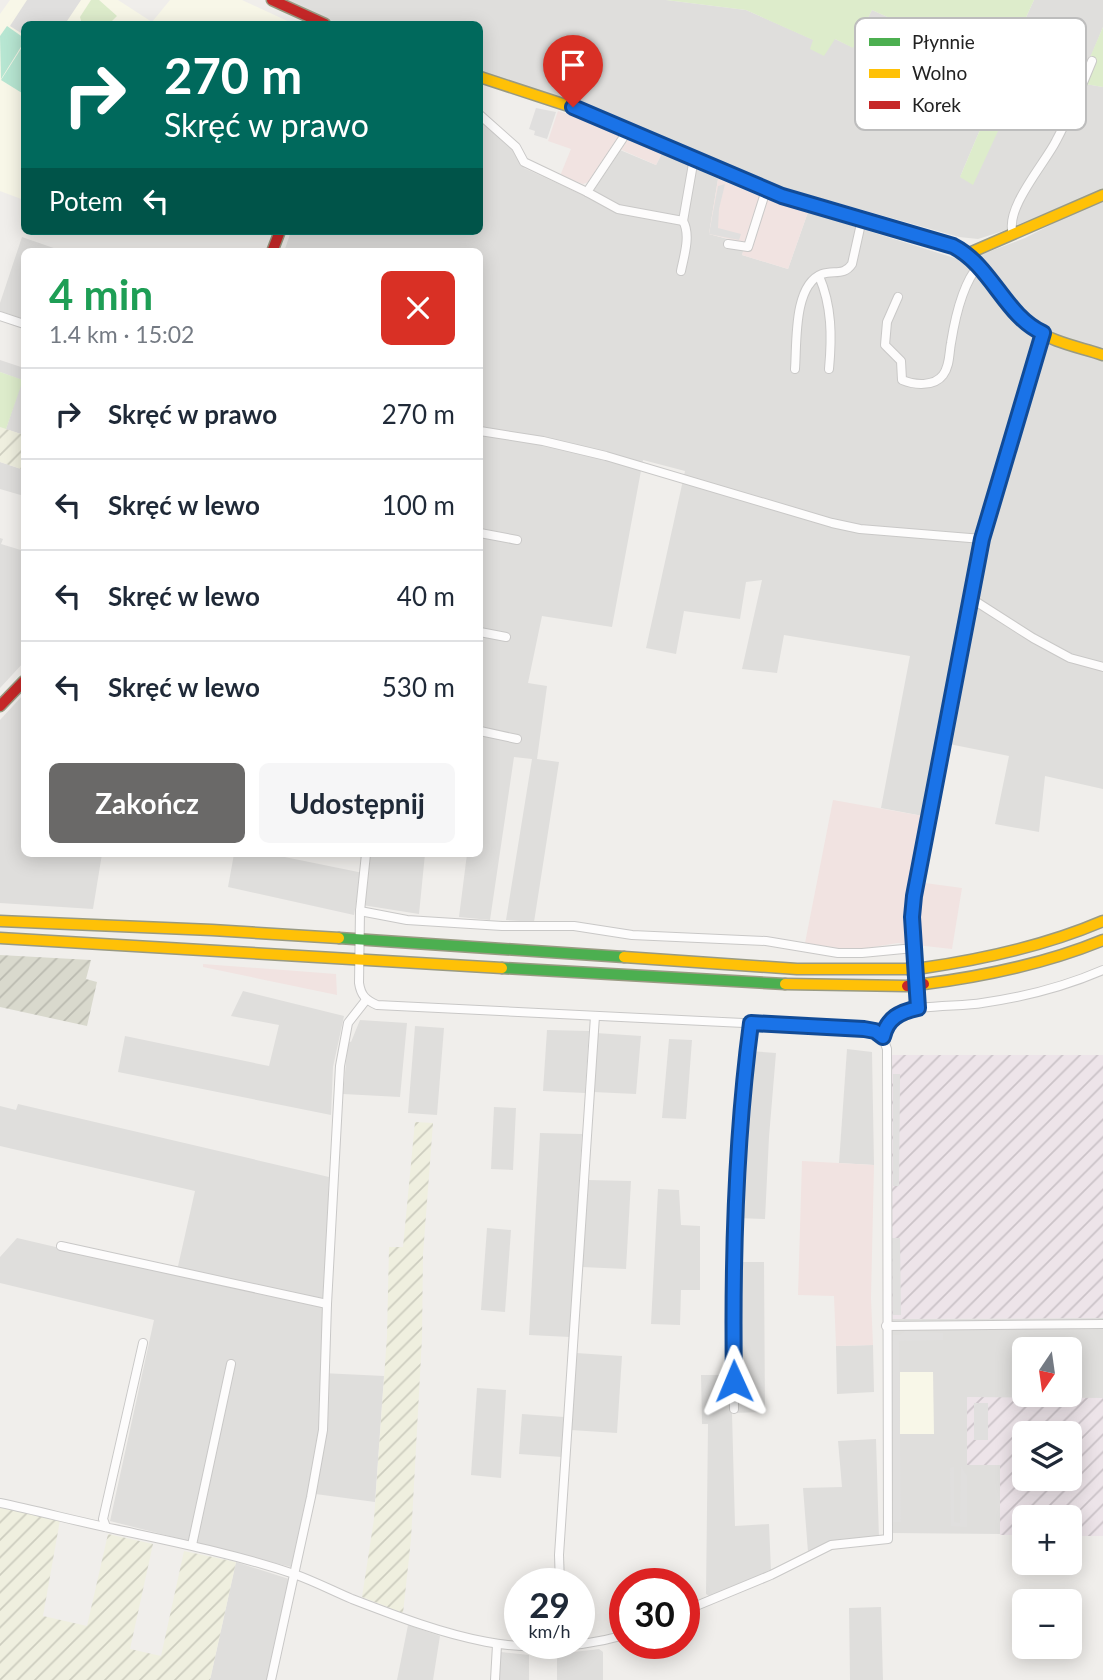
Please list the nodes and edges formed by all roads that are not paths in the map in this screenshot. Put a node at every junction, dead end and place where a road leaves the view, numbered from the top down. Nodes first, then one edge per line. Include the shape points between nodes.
1 (272, 0) edge
2 (318, 21) edge
3 (1092, 61) dead end
4 (1086, 74) edge
5 (483, 78) edge
6 (483, 119) edge
7 (629, 129) junction
8 (1061, 130) edge
9 (694, 158) junction
10 (766, 190) junction
11 (587, 192) junction
12 (1103, 195) edge
13 (862, 219) junction
14 (683, 221) junction
15 (1013, 234) junction
16 (728, 244) dead end
17 (967, 254) junction
18 (979, 265) junction
19 (681, 271) dead end
20 (819, 276) junction
21 (898, 297) dead end
22 (0, 316) edge
23 (21, 323) edge
24 (1043, 333) junction
25 (1103, 355) edge
26 (795, 369) dead end
27 (829, 369) dead end
28 (483, 431) edge
29 (483, 534) edge
30 (982, 539) junction
31 (517, 540) dead end
32 (972, 599) junction
33 (483, 633) edge
34 (506, 637) dead end
35 (1103, 667) edge
36 (21, 684) edge
37 (0, 706) edge
38 (483, 732) edge
39 (517, 739) dead end
40 (366, 857) edge
41 (360, 911) junction
42 (1103, 921) edge
43 (0, 922) edge
44 (0, 938) edge
45 (359, 939) junction
46 (1103, 940) edge
47 (914, 948) junction
48 (358, 957) junction
49 (1103, 970) edge
50 (366, 1000) junction
51 (918, 1008) junction
52 (596, 1016) junction
53 (751, 1023) junction
54 (883, 1037) junction
55 (61, 1246) dead end
56 (327, 1304) junction
57 (1103, 1324) edge
58 (886, 1326) junction
59 (142, 1343) dead end
60 (231, 1364) dead end
61 (734, 1409) dead end
62 (0, 1503) edge
63 (106, 1527) junction
64 (192, 1545) junction
65 (559, 1568) edge
66 (295, 1574) junction
67 (700, 1604) edge
68 (498, 1645) junction
69 (504, 1645) edge
70 (271, 1680) edge
71 (495, 1680) edge

1 - 2 main road
3 - 4 street
5 - 7 main road
6 - 11 street via 516,147 524,162
7 - 9 main road
7 - 11 street
8 - 15 street via 1022,197 1012,221
9 - 10 main road
9 - 14 street
10 - 13 main road
10 - 16 street via 748,247
11 - 14 street via 618,209
12 - 15 main road
13 - 17 main road via 934,239
13 - 20 street via 848,269
14 - 19 street via 686,239
15 - 17 main road
17 - 18 main road
18 - 21 street via 957,315 945,373 935,382 902,380 901,360 885,345 887,322
18 - 24 main road via 1024,319
20 - 26 street via 801,302
20 - 27 street via 831,319
22 - 23 street
24 - 25 main road
24 - 30 street
28 - 30 street via 606,456 832,523
29 - 31 street
30 - 32 street
32 - 35 street via 1033,638
32 - 47 street via 914,896
33 - 34 street
36 - 37 main road
38 - 39 street
40 - 41 street
41 - 45 street
41 - 47 street via 407,920 574,926 632,935 766,941 838,953
42 - 45 main road, bridge via 1055,942 975,962 865,971
43 - 45 main road
44 - 48 main road
45 - 48 street
46 - 48 main road, bridge via 1006,972 907,986 795,985
47 - 51 street
48 - 50 street via 360,992
49 - 51 street via 1033,994
50 - 52 street via 377,1005
50 - 56 street via 348,1023 340,1066
51 - 54 street via 895,1015
52 - 53 street
52 - 65 street
53 - 54 street via 864,1029
53 - 61 street via 734,1189
54 - 58 street via 887,1049
55 - 56 street
56 - 66 street via 323,1430
57 - 58 street
58 - 67 street via 888,1539 831,1545
59 - 63 street via 103,1519
60 - 64 street
62 - 63 street
63 - 64 street
64 - 66 street
66 - 68 street via 451,1634
66 - 70 street
68 - 69 street
68 - 71 street

